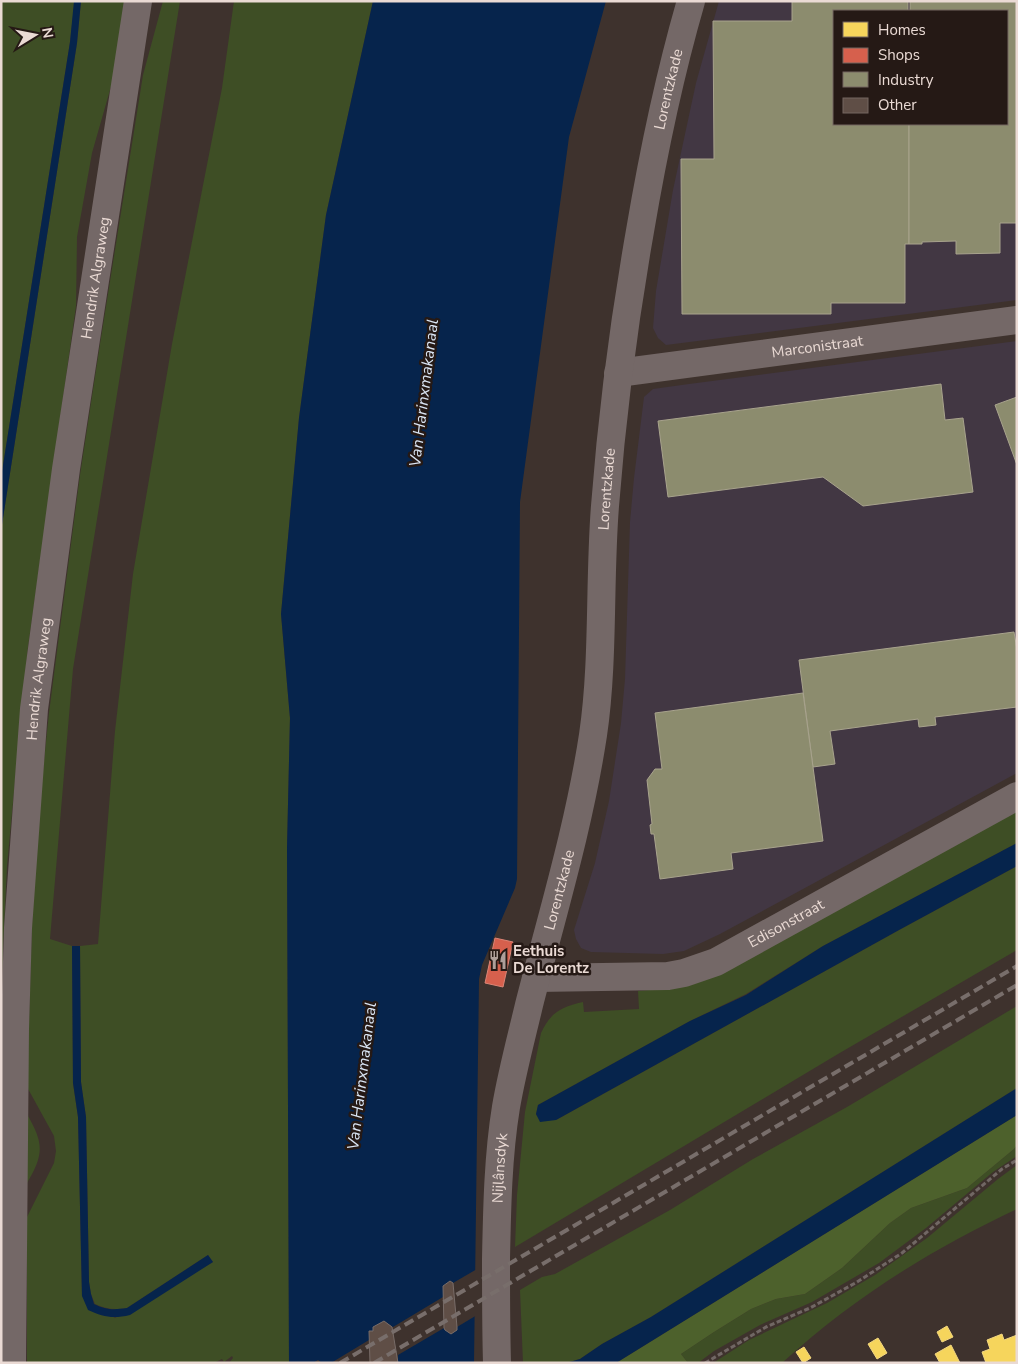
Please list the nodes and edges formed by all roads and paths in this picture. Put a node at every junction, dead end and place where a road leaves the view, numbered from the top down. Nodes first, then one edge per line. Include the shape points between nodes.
1 (138, 1) edge
2 (691, 1) edge
3 (1017, 320) edge
4 (618, 373) junction
5 (1017, 796) edge
6 (536, 978) junction
7 (1017, 1160) edge
8 (12, 1363) edge
9 (497, 1363) edge
10 (706, 1363) edge

1 - 8 street, Hendrik Algraweg via 68,459 34,709 18,928
2 - 4 street, Lorentzkade via 652,159
3 - 4 street, Marconistraat
4 - 6 street, Lorentzkade via 605,509 593,732 572,842
5 - 6 street, Edisonstraat via 716,962 668,976
6 - 9 street, Nijlânsdyk via 506,1107 500,1165
7 - 10 path via 902,1253 857,1282 766,1327

